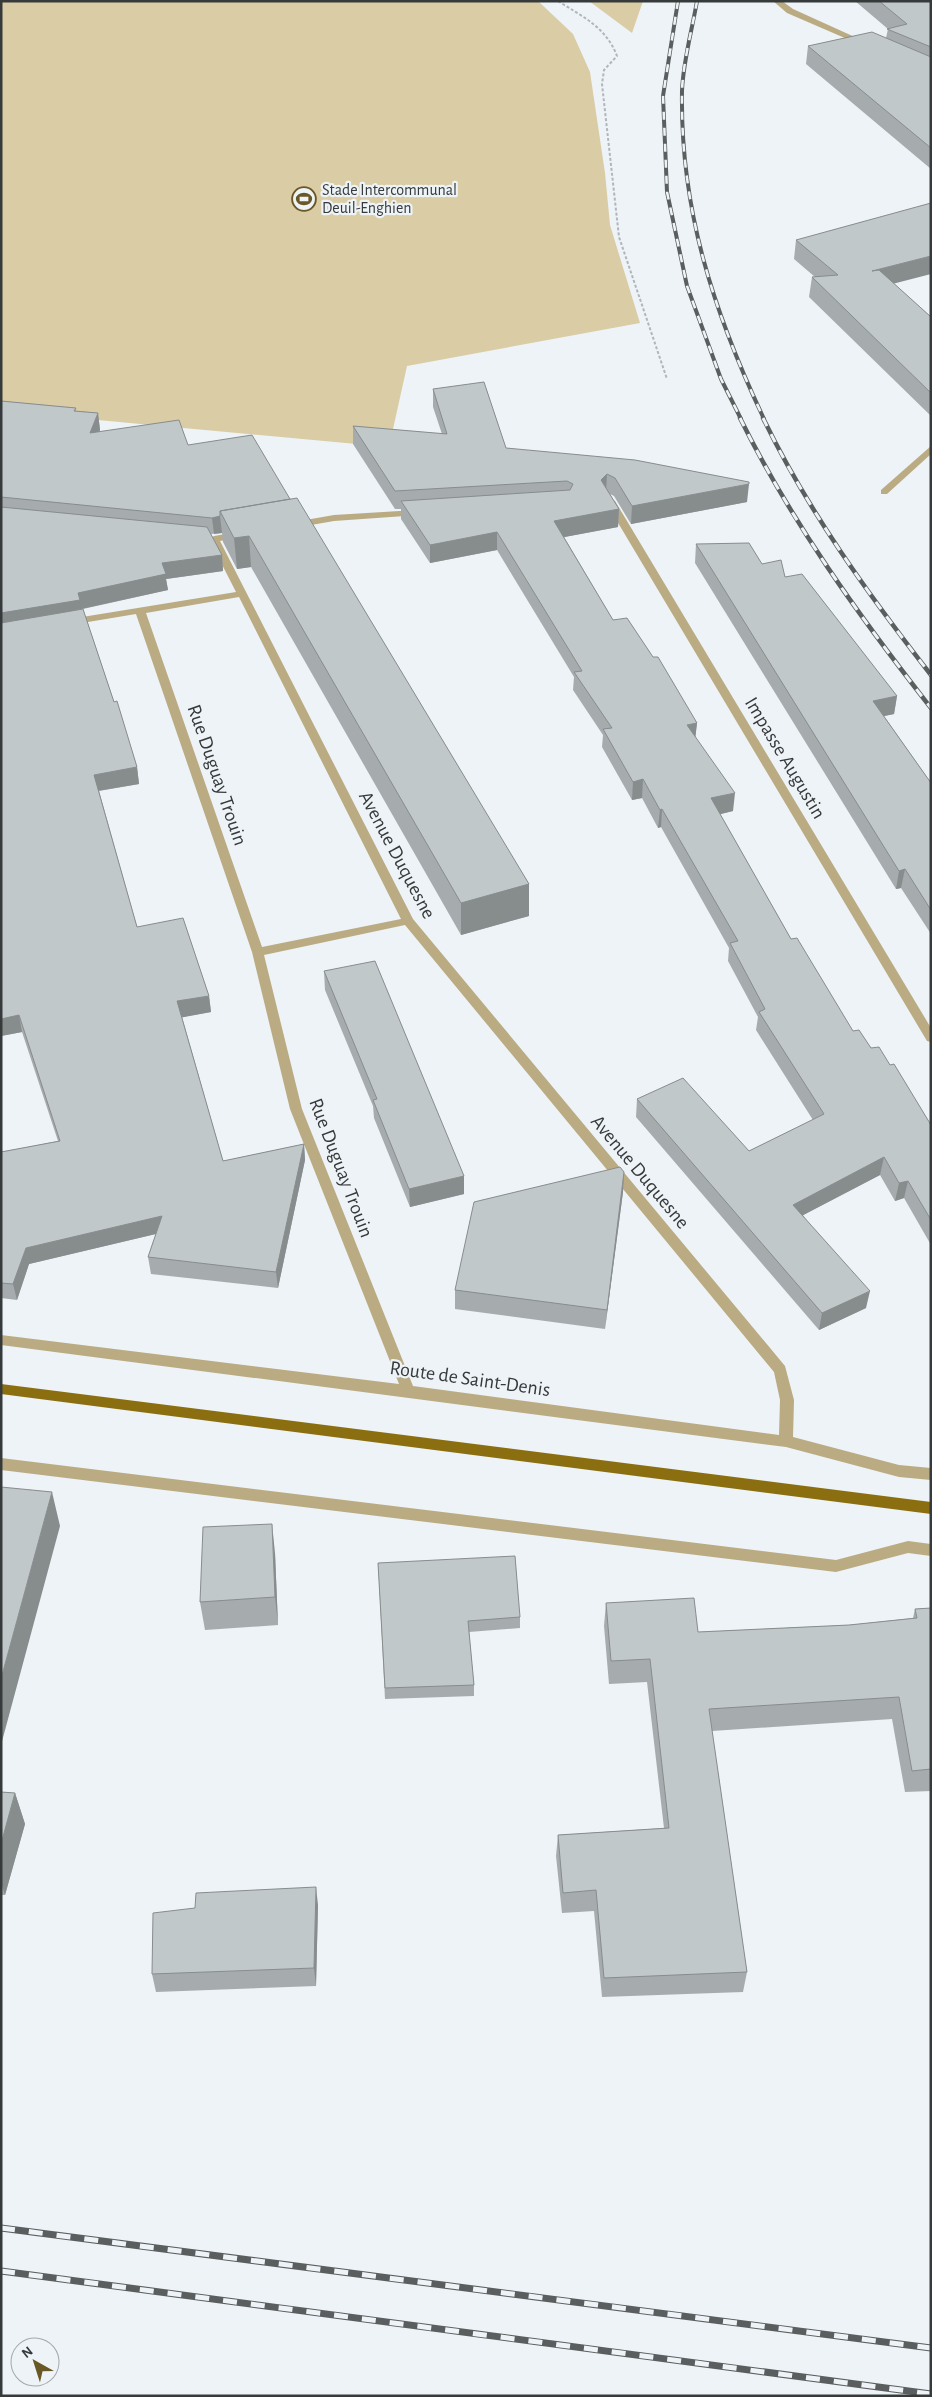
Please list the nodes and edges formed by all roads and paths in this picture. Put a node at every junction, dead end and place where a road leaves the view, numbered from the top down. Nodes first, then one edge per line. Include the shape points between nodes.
1 (558, 1) edge
2 (777, 1) edge
3 (869, 45) edge
4 (667, 379) dead end
5 (931, 449) edge
6 (884, 492) dead end
7 (607, 497) edge
8 (430, 512) edge
9 (278, 528) edge
10 (251, 533) edge
11 (240, 594) junction
12 (140, 610) junction
13 (57, 625) edge
14 (408, 922) junction
15 (258, 952) junction
16 (931, 1038) edge
17 (1, 1340) edge
18 (1, 1389) edge
19 (408, 1391) junction
20 (786, 1441) junction
21 (1, 1464) edge
22 (931, 1474) edge
23 (931, 1508) edge
24 (931, 1550) edge

1 - 4 path via 601,27 612,40 617,56 604,70 602,84 619,237
2 - 3 street via 790,11
5 - 6 street
7 - 16 street, Impasse Augustin
8 - 9 street via 334,518
10 - 11 street, Avenue Duquesne via 209,539
11 - 12 street
11 - 14 street, Avenue Duquesne
12 - 13 street
12 - 15 street, Rue Duguay Trouin
14 - 15 street
14 - 20 street, Avenue Duquesne via 780,1370 787,1400
15 - 19 street, Rue Duguay Trouin via 296,1109
17 - 19 street, Route de Saint-Denis
18 - 23 main road
19 - 20 street, Route de Saint-Denis
20 - 22 street, Route de Saint-Denis via 900,1471
21 - 24 street via 836,1566 908,1547

